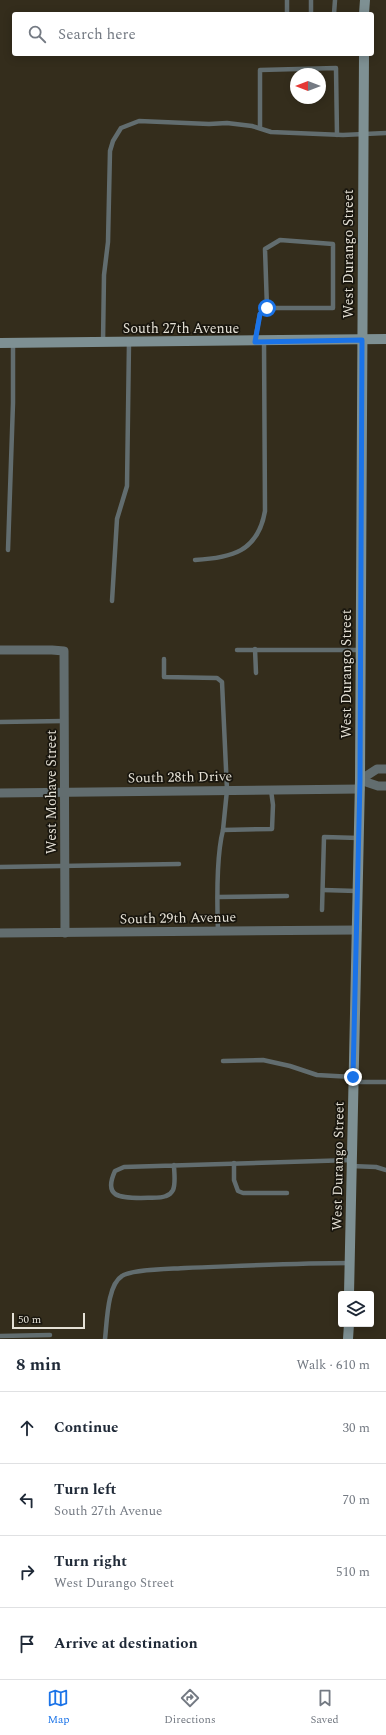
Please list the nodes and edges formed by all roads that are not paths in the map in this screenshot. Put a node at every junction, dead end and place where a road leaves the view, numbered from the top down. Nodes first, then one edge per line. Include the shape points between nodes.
1 (287, 0) edge
2 (312, 0) edge
3 (335, 0) edge
4 (364, 0) edge
5 (287, 12) edge
6 (311, 12) edge
7 (334, 12) edge
8 (364, 12) edge
9 (364, 56) edge
10 (260, 128) junction
11 (363, 133) junction
12 (386, 133) edge
13 (337, 135) junction
14 (267, 308) junction
15 (386, 339) edge
16 (362, 340) junction
17 (260, 341) junction
18 (13, 342) junction
19 (103, 342) junction
20 (129, 342) junction
21 (0, 343) edge
22 (8, 550) dead end
23 (195, 560) dead end
24 (112, 600) dead end
25 (255, 649) junction
26 (0, 650) edge
27 (237, 650) dead end
28 (360, 650) junction
29 (164, 659) dead end
30 (256, 673) dead end
31 (65, 721) junction
32 (0, 722) edge
33 (386, 769) edge
34 (360, 785) junction
35 (386, 786) edge
36 (227, 790) junction
37 (271, 790) junction
38 (0, 793) edge
39 (66, 793) junction
40 (223, 830) junction
41 (359, 838) junction
42 (179, 864) dead end
43 (66, 866) junction
44 (0, 867) edge
45 (323, 890) junction
46 (358, 891) junction
47 (287, 896) dead end
48 (218, 897) junction
49 (322, 910) dead end
50 (357, 930) junction
51 (218, 932) junction
52 (0, 934) edge
53 (65, 934) junction
54 (223, 1060) dead end
55 (353, 1079) junction
56 (386, 1082) edge
57 (234, 1163) junction
58 (352, 1163) junction
59 (174, 1165) junction
60 (386, 1170) edge
61 (287, 1193) dead end
62 (350, 1263) junction
63 (349, 1291) edge
64 (349, 1327) edge
65 (50, 1335) dead end
66 (0, 1336) edge
67 (105, 1339) edge
68 (348, 1339) edge

1 - 5 lane
2 - 6 lane
3 - 7 lane
4 - 8 street
9 - 11 street, West Durango Street
10 - 13 lane via 271,132
10 - 13 lane via 260,70 336,68
10 - 19 lane via 227,123 139,121 121,128 113,140 110,151
11 - 12 lane
11 - 13 lane
11 - 16 street, West Durango Street
14 - 14 lane via 265,249 280,240 333,244 333,308
14 - 17 lane via 260,314
15 - 16 street, South 27th Avenue
16 - 17 street, South 27th Avenue
16 - 28 street, West Durango Street
17 - 20 street, South 27th Avenue
17 - 23 lane via 265,511 263,520 246,548 236,554
18 - 19 street, South 27th Avenue
18 - 21 street, South 27th Avenue
18 - 22 lane
19 - 20 street, South 27th Avenue
20 - 24 lane via 127,486 117,519
25 - 27 lane
25 - 28 lane
25 - 30 lane
26 - 31 street, West Mohave Street via 64,651
28 - 34 street, West Durango Street
29 - 36 lane via 164,677 217,678 222,682
31 - 32 lane
31 - 39 street, West Mohave Street
33 - 34 street via 377,769
34 - 35 street
34 - 37 street, South 28th Drive
34 - 41 street, West Durango Street
36 - 37 street, South 28th Drive
36 - 39 street, South 28th Drive
36 - 40 lane
37 - 40 lane via 272,829
38 - 39 street, South 28th Drive
39 - 43 street, West Mohave Street
40 - 48 lane
41 - 45 lane via 324,837
41 - 46 street, West Durango Street
42 - 43 lane
43 - 44 lane
43 - 53 street, West Mohave Street
45 - 46 lane
45 - 49 lane
46 - 50 street, West Durango Street
47 - 48 lane
48 - 51 lane
50 - 51 street, South 29th Avenue
50 - 55 street, West Durango Street
51 - 53 street, South 29th Avenue
52 - 53 street, South 29th Avenue
54 - 55 lane via 263,1060 317,1075
55 - 56 lane
55 - 58 street, West Durango Street
57 - 58 lane
57 - 59 lane
57 - 61 lane via 234,1180 238,1191
58 - 60 lane
58 - 62 street, West Durango Street
59 - 59 lane via 124,1167 115,1171 110,1180 111,1190 124,1198 167,1195 174,1186
62 - 63 street, West Durango Street
62 - 67 lane via 146,1270 122,1275 115,1284 110,1299
64 - 68 street
65 - 66 lane

